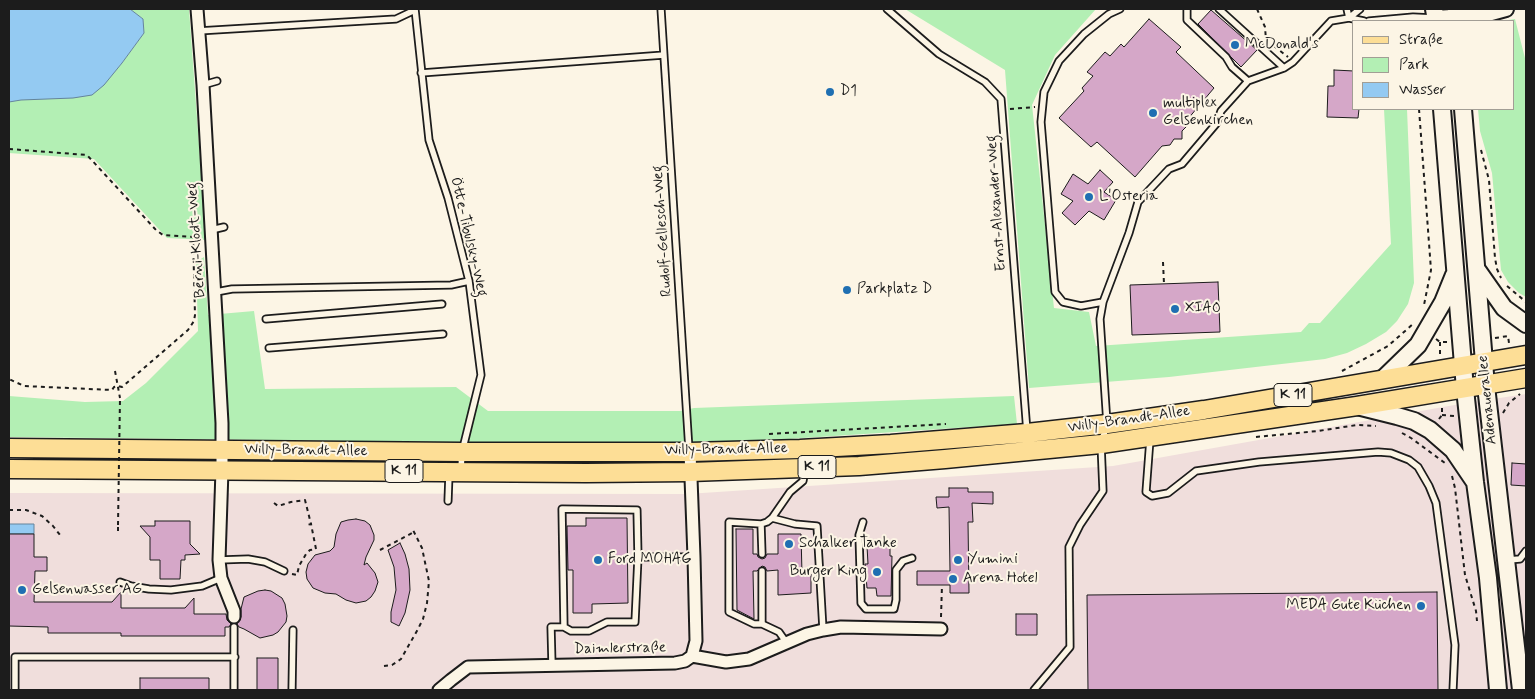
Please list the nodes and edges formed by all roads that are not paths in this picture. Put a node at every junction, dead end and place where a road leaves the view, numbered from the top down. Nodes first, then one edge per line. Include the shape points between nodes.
1 (197, 9) edge
2 (415, 9) edge
3 (661, 9) edge
4 (887, 9) edge
5 (1120, 9) edge
6 (1188, 9) edge
7 (1219, 9) edge
8 (1347, 9) edge
9 (1360, 9) edge
10 (1506, 9) edge
11 (1435, 16) edge
12 (1456, 16) edge
13 (1348, 18) junction
14 (1359, 20) edge
15 (1380, 20) edge
16 (198, 31) junction
17 (664, 55) junction
18 (1284, 68) junction
19 (421, 73) junction
20 (218, 81) dead end
21 (1248, 81) junction
22 (203, 85) junction
23 (1442, 110) edge
24 (1463, 110) edge
25 (224, 227) dead end
26 (211, 230) junction
27 (1478, 270) junction
28 (1455, 273) junction
29 (468, 281) junction
30 (216, 292) junction
31 (1103, 302) junction
32 (442, 304) dead end
33 (266, 319) dead end
34 (1526, 324) edge
35 (443, 334) dead end
36 (269, 348) dead end
37 (1526, 355) edge
38 (1484, 363) junction
39 (1463, 366) junction
40 (1526, 378) edge
41 (1383, 379) junction
42 (1486, 386) junction
43 (1465, 389) junction
44 (1357, 406) junction
45 (1108, 424) junction
46 (1027, 433) junction
47 (1150, 437) junction
48 (1101, 444) junction
49 (9, 448) edge
50 (222, 450) junction
51 (1028, 451) junction
52 (462, 452) junction
53 (690, 452) junction
54 (806, 468) junction
55 (9, 469) edge
56 (222, 470) junction
57 (455, 472) junction
58 (690, 472) junction
59 (1475, 482) junction
60 (448, 501) dead end
61 (772, 518) junction
62 (863, 522) dead end
63 (761, 524) junction
64 (1526, 552) edge
65 (762, 554) dead end
66 (638, 557) junction
67 (694, 557) junction
68 (912, 558) dead end
69 (219, 560) junction
70 (1506, 561) junction
71 (284, 571) road end
72 (762, 571) dead end
73 (221, 578) junction
74 (120, 582) dead end
75 (234, 621) joint
76 (762, 624) junction
77 (564, 627) junction
78 (941, 629) road end
79 (293, 630) dead end
80 (822, 630) junction
81 (786, 642) junction
82 (692, 656) junction
83 (234, 657) junction
84 (552, 665) junction
85 (15, 690) edge
86 (234, 690) edge
87 (292, 690) edge
88 (439, 690) edge
89 (1034, 690) edge
90 (1453, 690) edge
91 (1498, 690) edge
92 (1521, 690) edge

1 - 16 street, Berni-Klodt-Weg
2 - 16 lane via 396,19
2 - 19 lane, Ötte-Tibulsky-Weg
3 - 17 lane, Rudolf-Gellesch-Weg
4 - 46 lane, Ernst-Alexander-Weg via 939,54 985,82 1001,99
5 - 31 lane via 1108,14 1084,34 1060,61 1044,92 1041,122 1056,292 1063,302 1081,306
6 - 21 lane via 1187,20
7 - 18 lane
8 - 13 lane
9 - 13 lane
10 - 12 street via 1484,15
11 - 12 street
11 - 15 lane
13 - 14 lane
13 - 18 lane via 1331,21
16 - 22 street, Berni-Klodt-Weg
17 - 19 lane
17 - 53 lane, Rudolf-Gellesch-Weg
18 - 21 lane
19 - 29 lane, Ötte-Tibulsky-Weg via 428,140 448,198
20 - 22 lane
21 - 31 lane via 1182,164 1169,169 1138,202
22 - 26 street, Berni-Klodt-Weg
23 - 28 main road, Adenauerallee
24 - 27 main road, Adenauerallee
25 - 26 lane
26 - 30 street, Berni-Klodt-Weg
27 - 34 main road via 1504,308
27 - 38 main road, Adenauerallee
28 - 39 main road, Adenauerallee
28 - 41 main road via 1443,302 1418,345
29 - 30 lane via 451,285 232,289
29 - 52 lane, Ötte-Tibulsky-Weg via 480,375
30 - 50 street, Berni-Klodt-Weg
31 - 45 lane via 1100,319
32 - 33 lane
35 - 36 lane
37 - 38 main road, Willy-Brandt-Allee / K 11
38 - 39 main road, Willy-Brandt-Allee / K 11
38 - 42 main road, Adenauerallee
39 - 41 main road, Willy-Brandt-Allee / K 11
39 - 43 main road, Adenauerallee
40 - 42 main road, Willy-Brandt-Allee / K 11
41 - 45 main road, Willy-Brandt-Allee / K 11
42 - 43 main road, Willy-Brandt-Allee / K 11
42 - 70 main road, Adenauerallee
43 - 44 main road, Willy-Brandt-Allee / K 11
43 - 59 main road, Adenauerallee
44 - 47 main road, Willy-Brandt-Allee / K 11
44 - 59 main road via 1398,416 1430,430 1453,450
45 - 46 main road, Willy-Brandt-Allee / K 11
45 - 48 lane
46 - 51 lane, Ernst-Alexander-Weg
46 - 53 main road, Willy-Brandt-Allee / K 11 via 892,444
47 - 48 main road, Willy-Brandt-Allee / K 11
47 - 90 lane via 1146,492 1152,496 1168,493 1196,471 1259,462 1378,452 1391,452 1409,460 1418,468 1436,503 1455,645
48 - 51 main road, Willy-Brandt-Allee / K 11
48 - 89 lane via 1103,491 1069,547 1070,647
49 - 50 main road, Willy-Brandt-Allee / K 11
50 - 52 main road, Willy-Brandt-Allee / K 11
50 - 56 street, Berni-Klodt-Weg
51 - 54 main road, Willy-Brandt-Allee / K 11
52 - 53 main road, Willy-Brandt-Allee / K 11
52 - 57 lane, Ötte-Tibulsky-Weg
53 - 58 street
54 - 58 main road, Willy-Brandt-Allee / K 11
54 - 61 lane via 803,481 790,492
55 - 56 main road, Willy-Brandt-Allee / K 11
56 - 57 main road, Willy-Brandt-Allee / K 11
56 - 69 street, Berni-Klodt-Weg
57 - 58 main road, Willy-Brandt-Allee / K 11
57 - 60 lane, Ötte-Tibulsky-Weg
58 - 67 street
59 - 91 main road, Adenauerallee
61 - 63 lane
61 - 80 lane via 817,526
62 - 68 lane via 860,535 861,603 866,609 894,609 896,570 903,561
63 - 65 lane
63 - 76 lane via 729,522 729,612 754,624
64 - 70 lane via 1520,559
66 - 67 lane
66 - 77 lane via 635,622 607,622 589,631 571,631
66 - 77 lane via 637,510 562,509
67 - 82 street via 696,641
69 - 71 lane via 248,559 265,562
69 - 73 street, Berni-Klodt-Weg
70 - 92 main road, Adenauerallee
72 - 76 lane
73 - 74 lane via 202,586 171,590
73 - 75 street, Berni-Klodt-Weg via 234,611
75 - 83 lane
76 - 81 lane via 779,632
77 - 84 lane via 550,626
78 - 80 street via 841,627
79 - 87 lane
80 - 81 street
81 - 82 street via 749,659 726,662
82 - 84 street, Daimlerstraße via 674,663
83 - 85 lane via 15,656
83 - 86 lane
84 - 88 street, Daimlerstraße via 468,668

